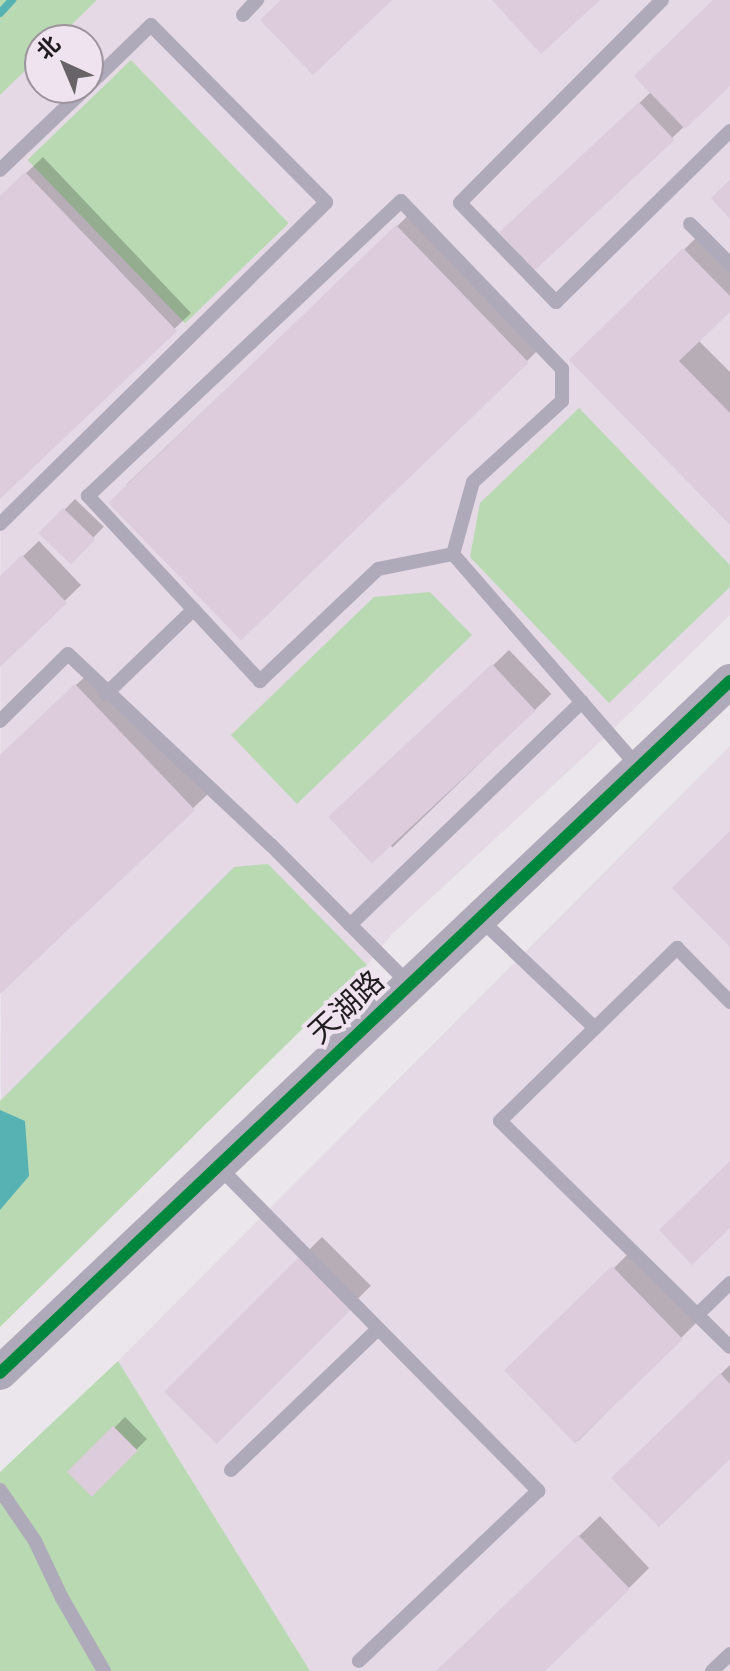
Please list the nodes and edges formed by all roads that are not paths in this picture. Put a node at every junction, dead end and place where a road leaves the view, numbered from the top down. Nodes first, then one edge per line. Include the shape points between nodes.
1 (257, 0) edge
2 (662, 0) edge
3 (243, 15) dead end
4 (104, 71) edge
5 (69, 104) edge
6 (730, 131) edge
7 (0, 170) edge
8 (690, 224) dead end
9 (730, 264) edge
10 (0, 524) edge
11 (453, 554) junction
12 (194, 609) junction
13 (730, 681) edge
14 (106, 694) junction
15 (582, 702) junction
16 (0, 721) edge
17 (639, 767) junction
18 (480, 919) junction
19 (350, 925) junction
20 (410, 985) junction
21 (730, 1002) edge
22 (595, 1028) junction
23 (218, 1166) junction
24 (730, 1283) edge
25 (697, 1315) junction
26 (378, 1329) junction
27 (730, 1347) edge
28 (0, 1373) edge
29 (231, 1470) dead end
30 (0, 1490) edge
31 (730, 1654) edge
32 (359, 1661) dead end
33 (104, 1671) edge
34 (712, 1671) edge

1 - 3 lane
2 - 6 lane via 460,203 556,302
4 - 10 lane via 151,25 326,202
5 - 7 lane
8 - 9 lane
11 - 12 lane via 378,569 260,681
11 - 12 lane via 473,482 562,401 562,369 401,201 88,496
11 - 15 lane
12 - 14 lane
13 - 17 street, 天湖路
14 - 16 lane via 68,654
14 - 19 lane
15 - 17 lane
15 - 19 lane
17 - 18 street, 天湖路
18 - 20 street, 天湖路
18 - 22 lane
19 - 20 lane
20 - 23 street, 天湖路
21 - 22 lane via 677,948
22 - 25 lane via 500,1121
23 - 26 lane
23 - 28 street, 天湖路
24 - 25 lane
25 - 27 lane
26 - 29 lane
26 - 32 lane via 538,1491
30 - 33 lane via 35,1541
31 - 34 lane

